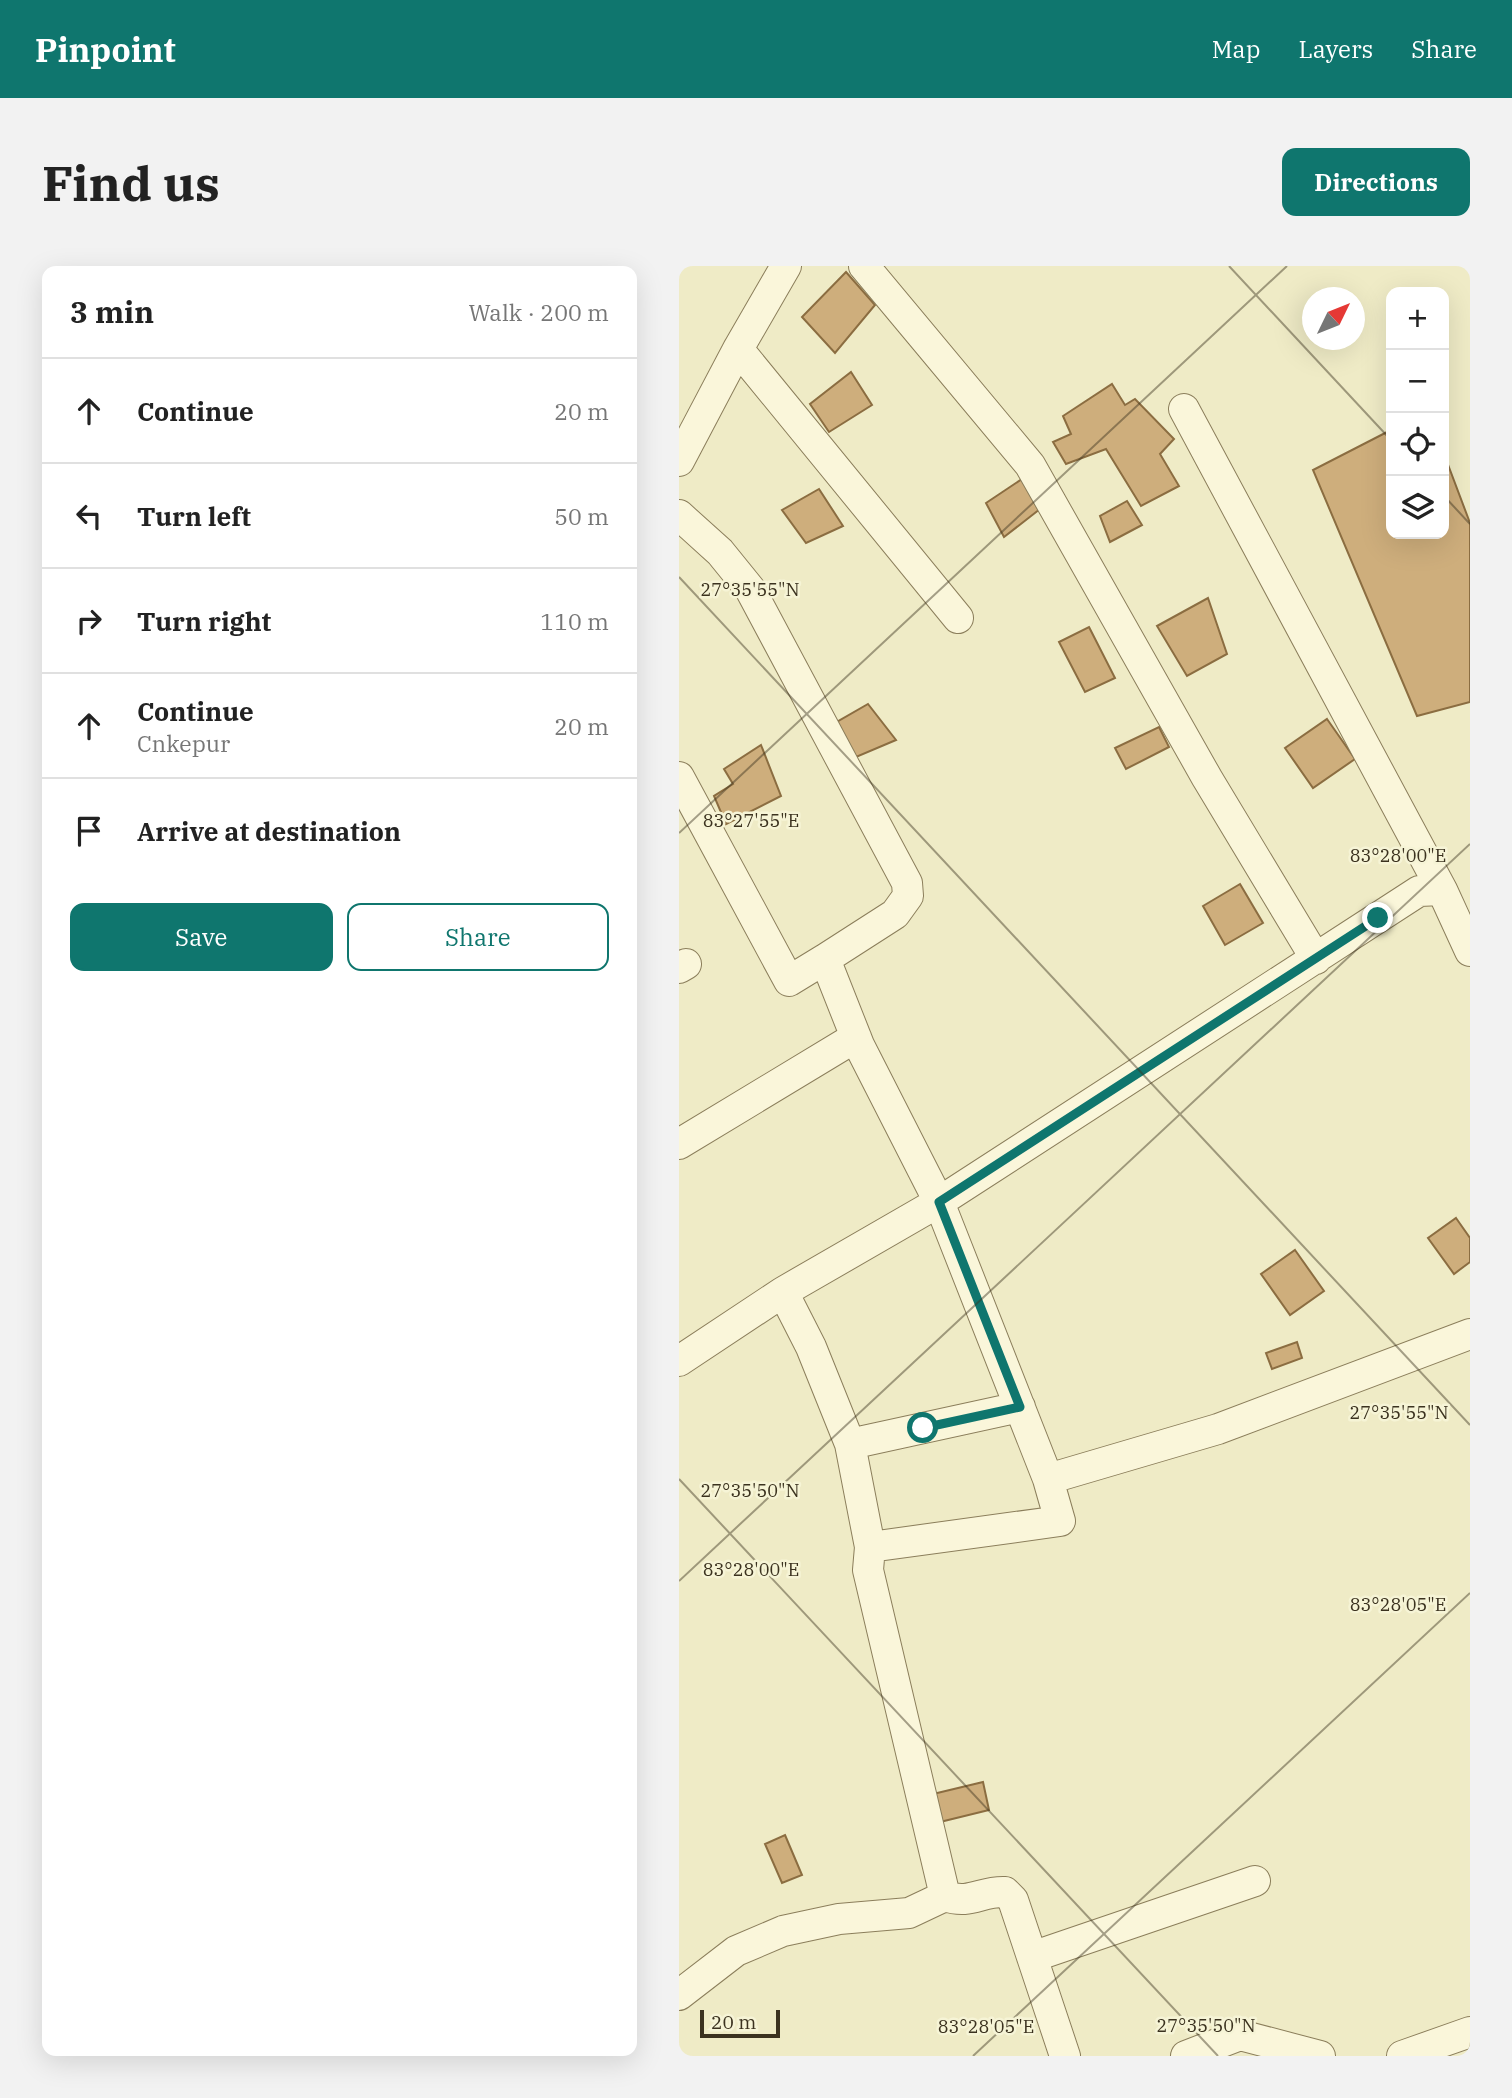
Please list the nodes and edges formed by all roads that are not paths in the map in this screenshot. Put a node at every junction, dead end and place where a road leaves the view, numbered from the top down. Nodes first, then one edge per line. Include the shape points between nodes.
1 (786, 266) edge
2 (864, 266) edge
3 (738, 349) junction
4 (1184, 408) dead end
5 (679, 461) edge
6 (679, 515) edge
7 (958, 618) dead end
8 (679, 777) edge
9 (1442, 890) junction
10 (1470, 951) edge
11 (825, 958) junction
12 (1316, 958) junction
13 (856, 1037) junction
14 (679, 1144) edge
15 (939, 1202) junction
16 (783, 1292) junction
17 (1470, 1334) edge
18 (679, 1361) edge
19 (1020, 1407) junction
20 (850, 1444) junction
21 (1048, 1479) junction
22 (870, 1547) junction
23 (1255, 1881) dead end
24 (945, 1896) junction
25 (1032, 1957) junction
26 (679, 1995) edge
27 (1470, 2032) edge
28 (1066, 2056) edge
29 (1186, 2056) edge
30 (1320, 2056) edge
31 (1402, 2056) edge

1 - 3 street
2 - 12 street via 1030,465 1207,778
3 - 5 street
3 - 7 street
4 - 9 street
6 - 11 street via 720,552 750,589 907,883 908,896 895,914
8 - 11 street via 789,981
9 - 10 street
9 - 12 street via 1419,891
11 - 13 street
12 - 15 street
13 - 14 street
13 - 15 street
15 - 16 street
15 - 19 street
16 - 18 street
16 - 20 street
17 - 21 street via 1218,1429
19 - 20 street
19 - 21 street
20 - 22 street
21 - 22 street via 1060,1521
22 - 24 street via 868,1570
23 - 25 street
24 - 25 street via 960,1901 1005,1892 1013,1900
24 - 26 street via 909,1913 839,1919 783,1931 736,1951
25 - 28 street
27 - 31 street
29 - 30 street via 1240,2035

